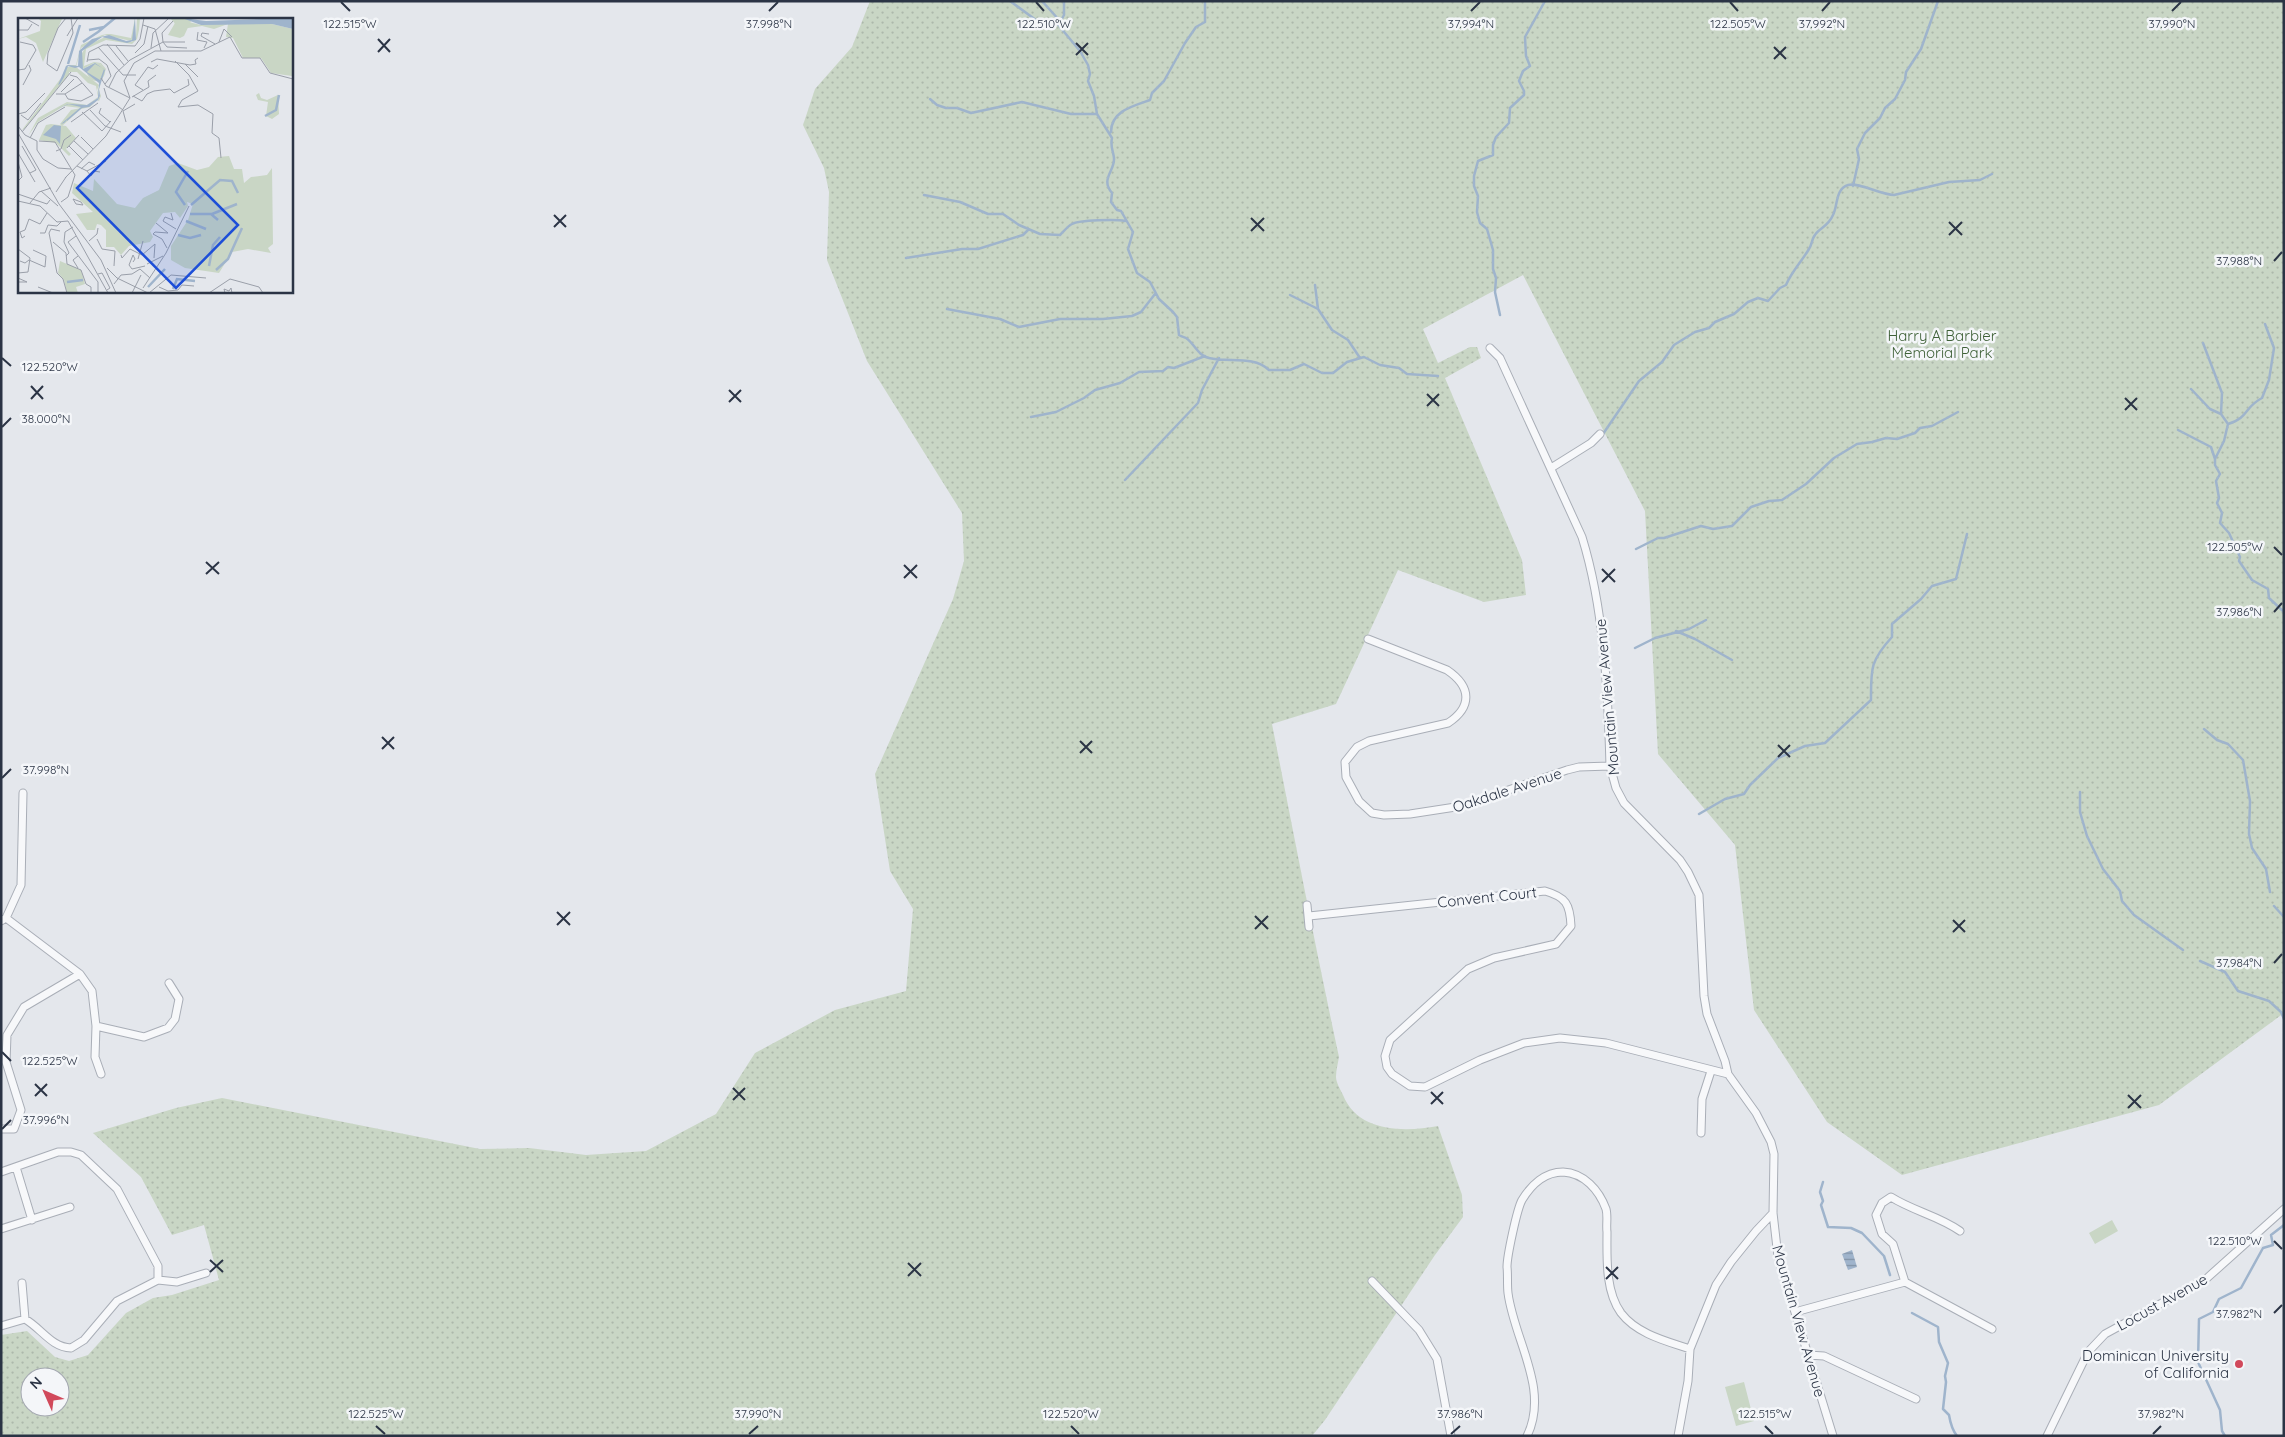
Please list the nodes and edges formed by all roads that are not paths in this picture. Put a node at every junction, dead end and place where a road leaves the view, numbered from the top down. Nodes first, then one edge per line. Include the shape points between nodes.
1 (1490, 348) dead end
2 (1600, 434) dead end
3 (1551, 468) junction
4 (1368, 639) dead end
5 (1610, 766) junction
6 (23, 793) dead end
7 (1308, 905) dead end
8 (1309, 916) junction
9 (4, 920) edge
10 (1309, 927) dead end
11 (80, 974) junction
12 (168, 983) dead end
13 (96, 1026) junction
14 (1711, 1071) junction
15 (100, 1074) dead end
16 (1728, 1074) junction
17 (1, 1129) edge
18 (1701, 1133) dead end
19 (16, 1168) junction
20 (1, 1172) edge
21 (70, 1207) dead end
22 (2284, 1209) edge
23 (1773, 1213) junction
24 (32, 1220) junction
25 (1, 1229) edge
26 (1960, 1231) dead end
27 (206, 1273) dead end
28 (158, 1280) junction
29 (1372, 1281) dead end
30 (1906, 1282) junction
31 (22, 1283) dead end
32 (1795, 1312) junction
33 (25, 1320) junction
34 (1, 1326) edge
35 (1992, 1329) dead end
36 (1690, 1349) junction
37 (1808, 1355) junction
38 (1916, 1399) dead end
39 (1451, 1436) edge
40 (1527, 1436) edge
41 (1678, 1436) edge
42 (1833, 1436) edge
43 (2048, 1436) edge

1 - 3 street, Mountain View Avenue via 1500,358
2 - 3 street
3 - 5 street, Mountain View Avenue via 1582,536 1596,593
4 - 5 street, Oakdale Avenue via 1447,670 1463,685 1465,695 1465,708 1448,723 1369,741 1350,753 1345,762 1346,777 1359,801 1372,813 1384,816 1444,810 1567,770
5 - 16 street, Mountain View Avenue via 1624,803 1680,860 1696,885 1706,1005
6 - 9 street via 21,885
7 - 8 street
8 - 10 street
8 - 14 street, Convent Court via 1545,891 1558,895 1567,904 1571,926 1556,944 1494,958 1468,969 1396,1034 1386,1049 1387,1067 1400,1081 1410,1086 1425,1086 1524,1043 1560,1038 1606,1043
9 - 11 street
11 - 13 street via 92,991
11 - 17 street via 24,1007 7,1035 6,1062 21,1110 14,1129
12 - 13 street via 178,999 174,1019 168,1028 144,1037
13 - 15 street via 95,1057
14 - 16 street, Convent Court
14 - 18 street via 1702,1099
16 - 23 street, Mountain View Avenue via 1756,1113 1771,1142 1774,1154
19 - 20 street
19 - 24 street
19 - 28 street via 58,1152 81,1155 117,1189 158,1266
21 - 24 street
22 - 43 street, Locust Avenue via 2206,1279 2105,1334 2088,1352
23 - 32 street, Mountain View Avenue via 1778,1257
23 - 36 street via 1749,1238 1716,1286
24 - 25 street
26 - 30 street via 1945,1220 1891,1197 1882,1203 1876,1215 1882,1234 1892,1244
27 - 28 street via 178,1282
28 - 33 street via 117,1301 84,1340 71,1348 56,1345 39,1328
29 - 39 street via 1419,1330 1437,1359
30 - 32 street
30 - 35 street
31 - 33 street
32 - 37 street, Mountain View Avenue
33 - 34 street
36 - 40 street via 1632,1325 1620,1312 1611,1291 1606,1210 1597,1190 1571,1172 1554,1172 1538,1181 1521,1201 1508,1263 1508,1293 1534,1388 1534,1415
36 - 41 street
37 - 38 street via 1824,1356
37 - 42 street, Mountain View Avenue

